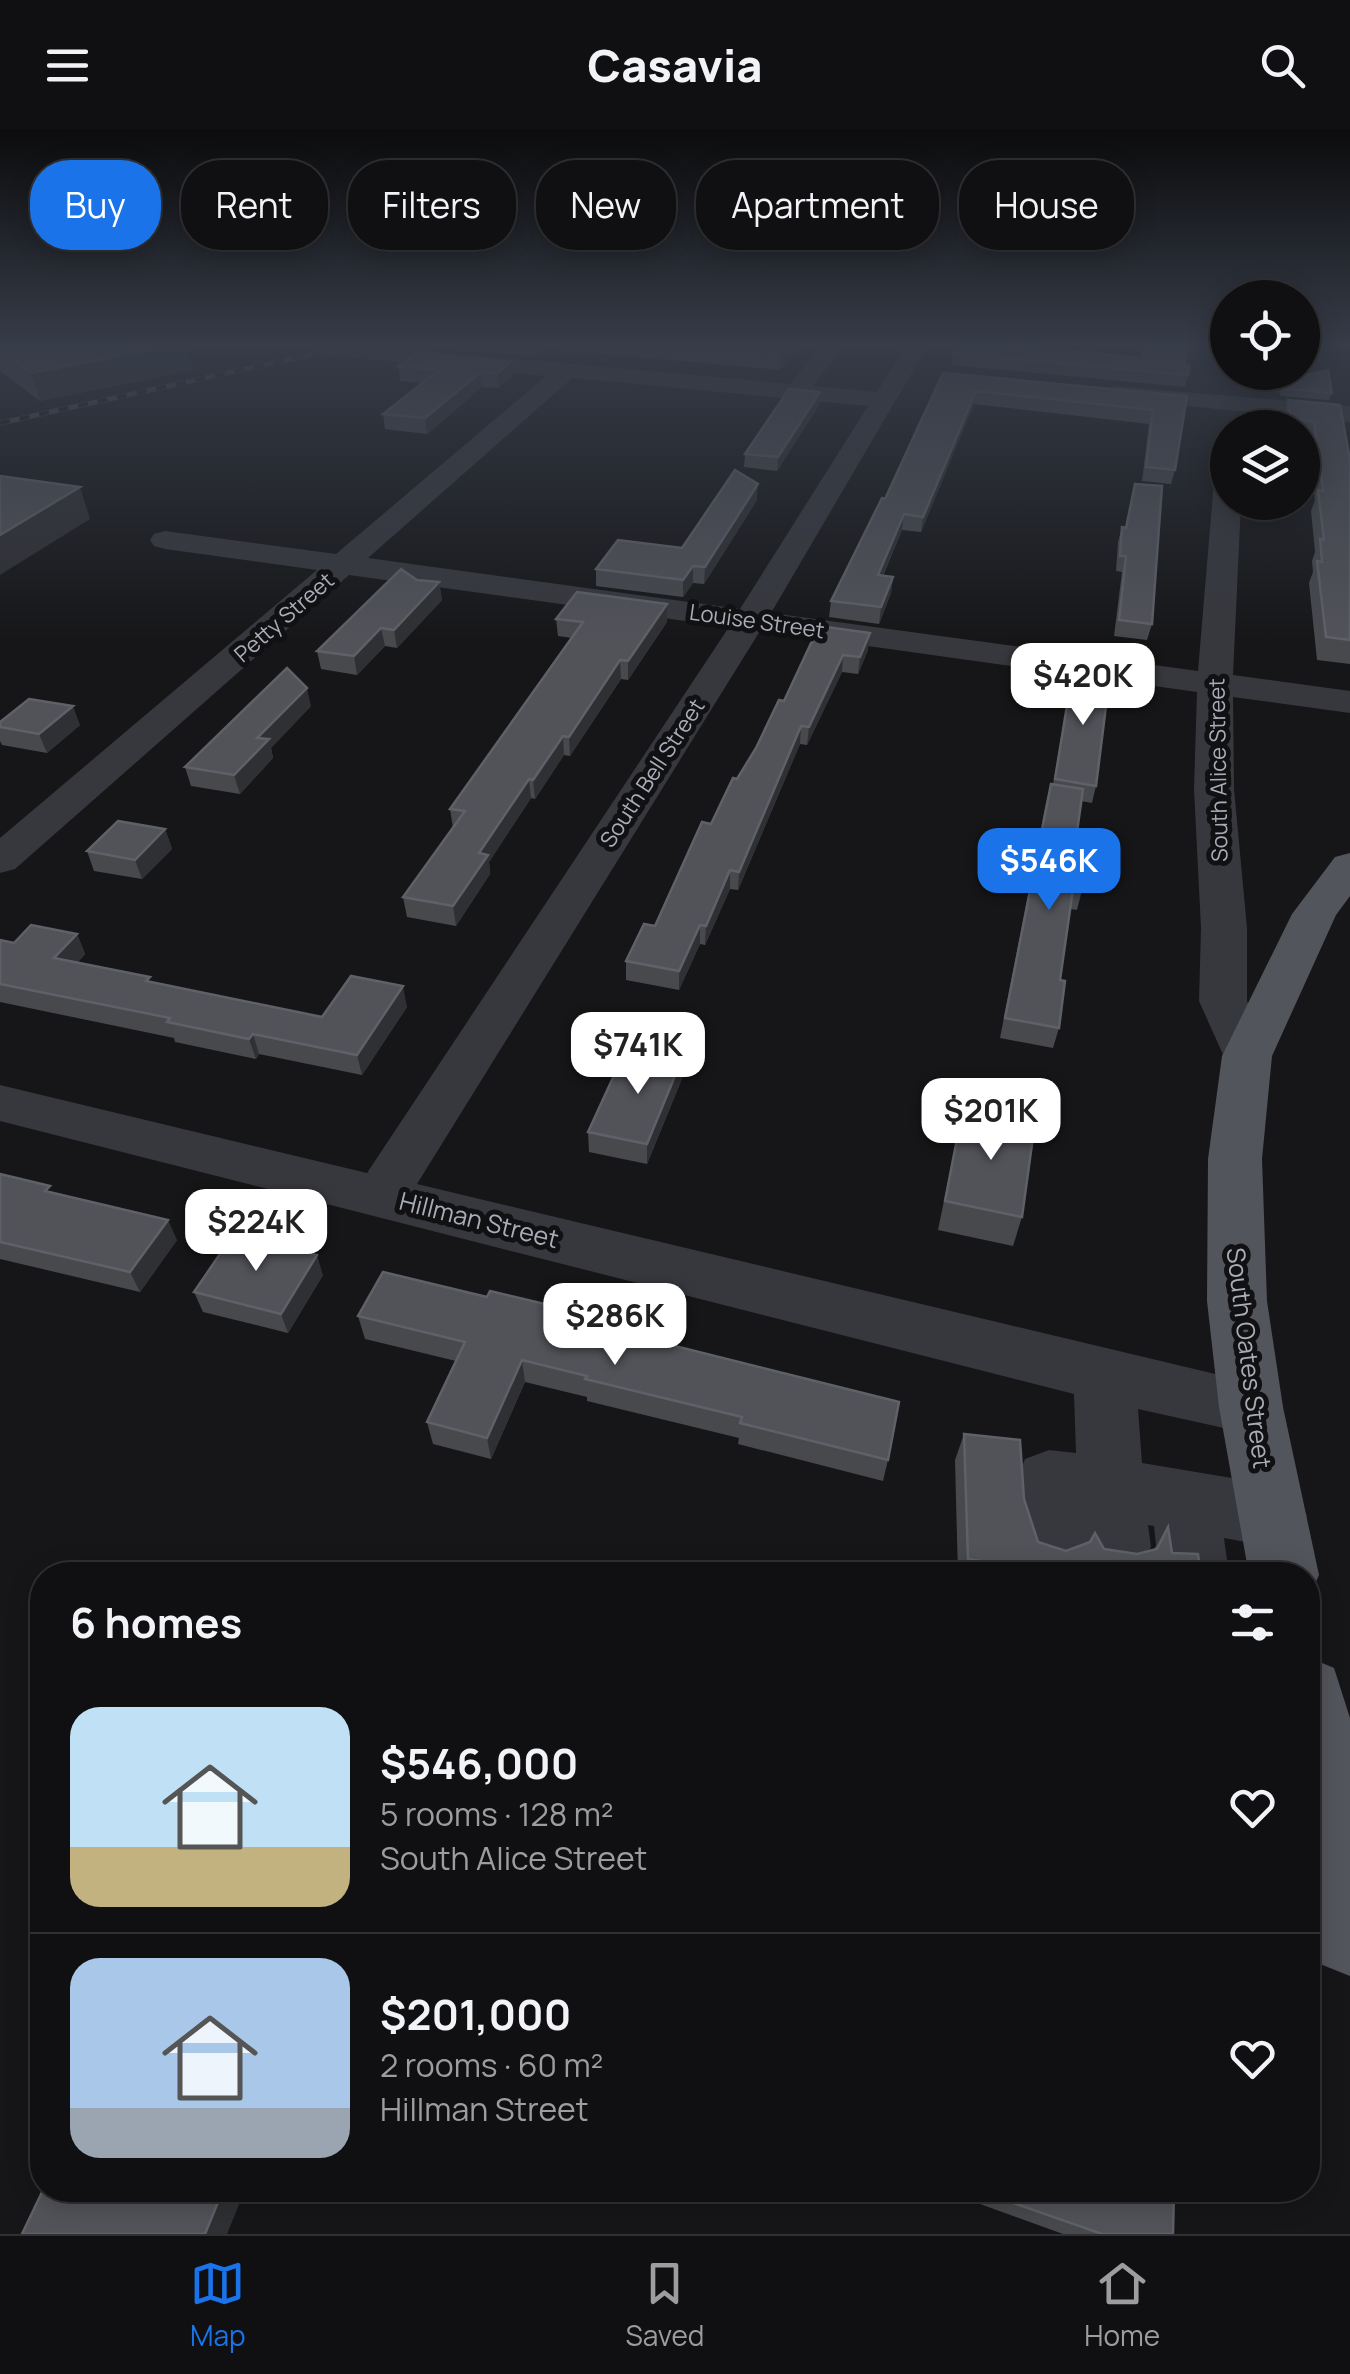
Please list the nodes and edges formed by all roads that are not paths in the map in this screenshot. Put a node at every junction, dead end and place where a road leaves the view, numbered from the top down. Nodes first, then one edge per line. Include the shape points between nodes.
1 (482, 445) edge
2 (860, 445) edge
3 (1225, 520) edge
4 (165, 540) dead end
5 (346, 565) junction
6 (750, 620) junction
7 (1215, 683) junction
8 (1350, 702) edge
9 (0, 860) edge
10 (1350, 866) edge
11 (1246, 1056) junction
12 (0, 1103) edge
13 (381, 1196) junction
14 (1104, 1375) junction
15 (1251, 1407) junction
16 (1185, 1498) junction
17 (1278, 1546) edge
18 (1192, 1562) edge
19 (1320, 1793) edge
20 (1350, 1934) edge

1 - 5 street, Petty Street
2 - 6 street, South Bell Street
3 - 7 street, South Alice Street
4 - 5 street, Louise Street
5 - 6 street, Louise Street
5 - 9 street, Petty Street
6 - 7 street, Louise Street
6 - 13 street, South Bell Street
7 - 8 street, Louise Street
7 - 11 street, South Alice Street via 1224,1001
10 - 11 main road, South Oates Street via 1314,914
11 - 15 main road, South Oates Street via 1233,1227
12 - 13 street, Hillman Street
13 - 14 street, Hillman Street
14 - 15 street, Hillman Street
14 - 16 street via 1093,1525
15 - 17 main road, South Oates Street
16 - 17 street
16 - 18 street
19 - 20 main road

